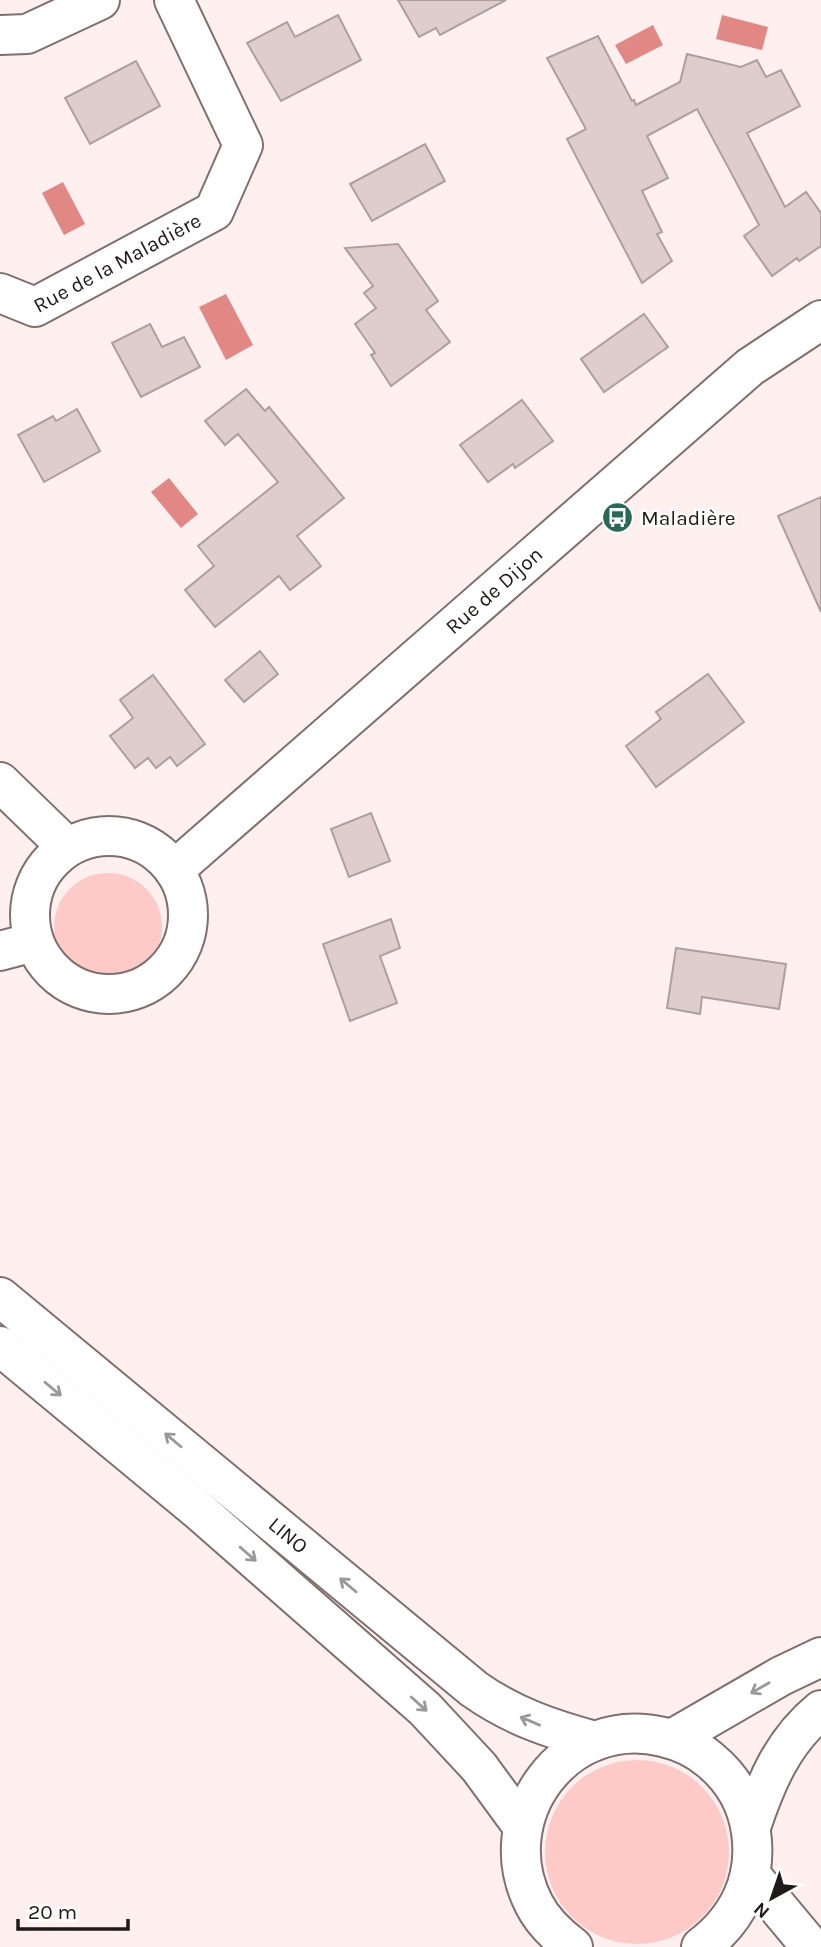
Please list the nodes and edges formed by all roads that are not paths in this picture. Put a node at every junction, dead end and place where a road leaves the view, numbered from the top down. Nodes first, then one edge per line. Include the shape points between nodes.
1 (100, 0) edge
2 (174, 0) edge
3 (0, 35) edge
4 (0, 293) edge
5 (821, 320) edge
6 (0, 782) edge
7 (67, 847) junction
8 (174, 870) junction
9 (17, 947) edge
10 (0, 1297) edge
11 (0, 1346) edge
12 (821, 1657) edge
13 (821, 1710) edge
14 (672, 1739) junction
15 (595, 1741) junction
16 (523, 1827) junction
17 (751, 1827) junction
18 (750, 1874) junction
19 (573, 1947) edge
20 (701, 1947) edge
21 (811, 1947) edge

1 - 3 main road via 27,34
2 - 4 main road, Rue de la Maladière via 243,145 214,211 35,307
5 - 8 main road, Rue de Dijon via 750,367
6 - 7 main road
7 - 8 main road via 89,838 113,836 136,841
7 - 9 main road via 47,865 34,888
8 - 9 main road via 185,895 188,921 182,947 166,970 145,986 120,994 92,993 67,983
15 -> 10 main road, LINO via 529,1721 474,1689
11 -> 16 main road, LINO via 197,1508 425,1709 479,1767
12 -> 14 main road
13 - 17 main road via 784,1749
14 - 15 main road, LINO via 633,1733
14 - 17 main road, LINO via 718,1766 739,1794
15 - 16 main road, LINO via 547,1775
16 - 19 main road, LINO via 522,1866 534,1904 544,1921
17 - 18 main road, LINO
18 - 20 main road, LINO via 733,1916
18 - 21 main road

